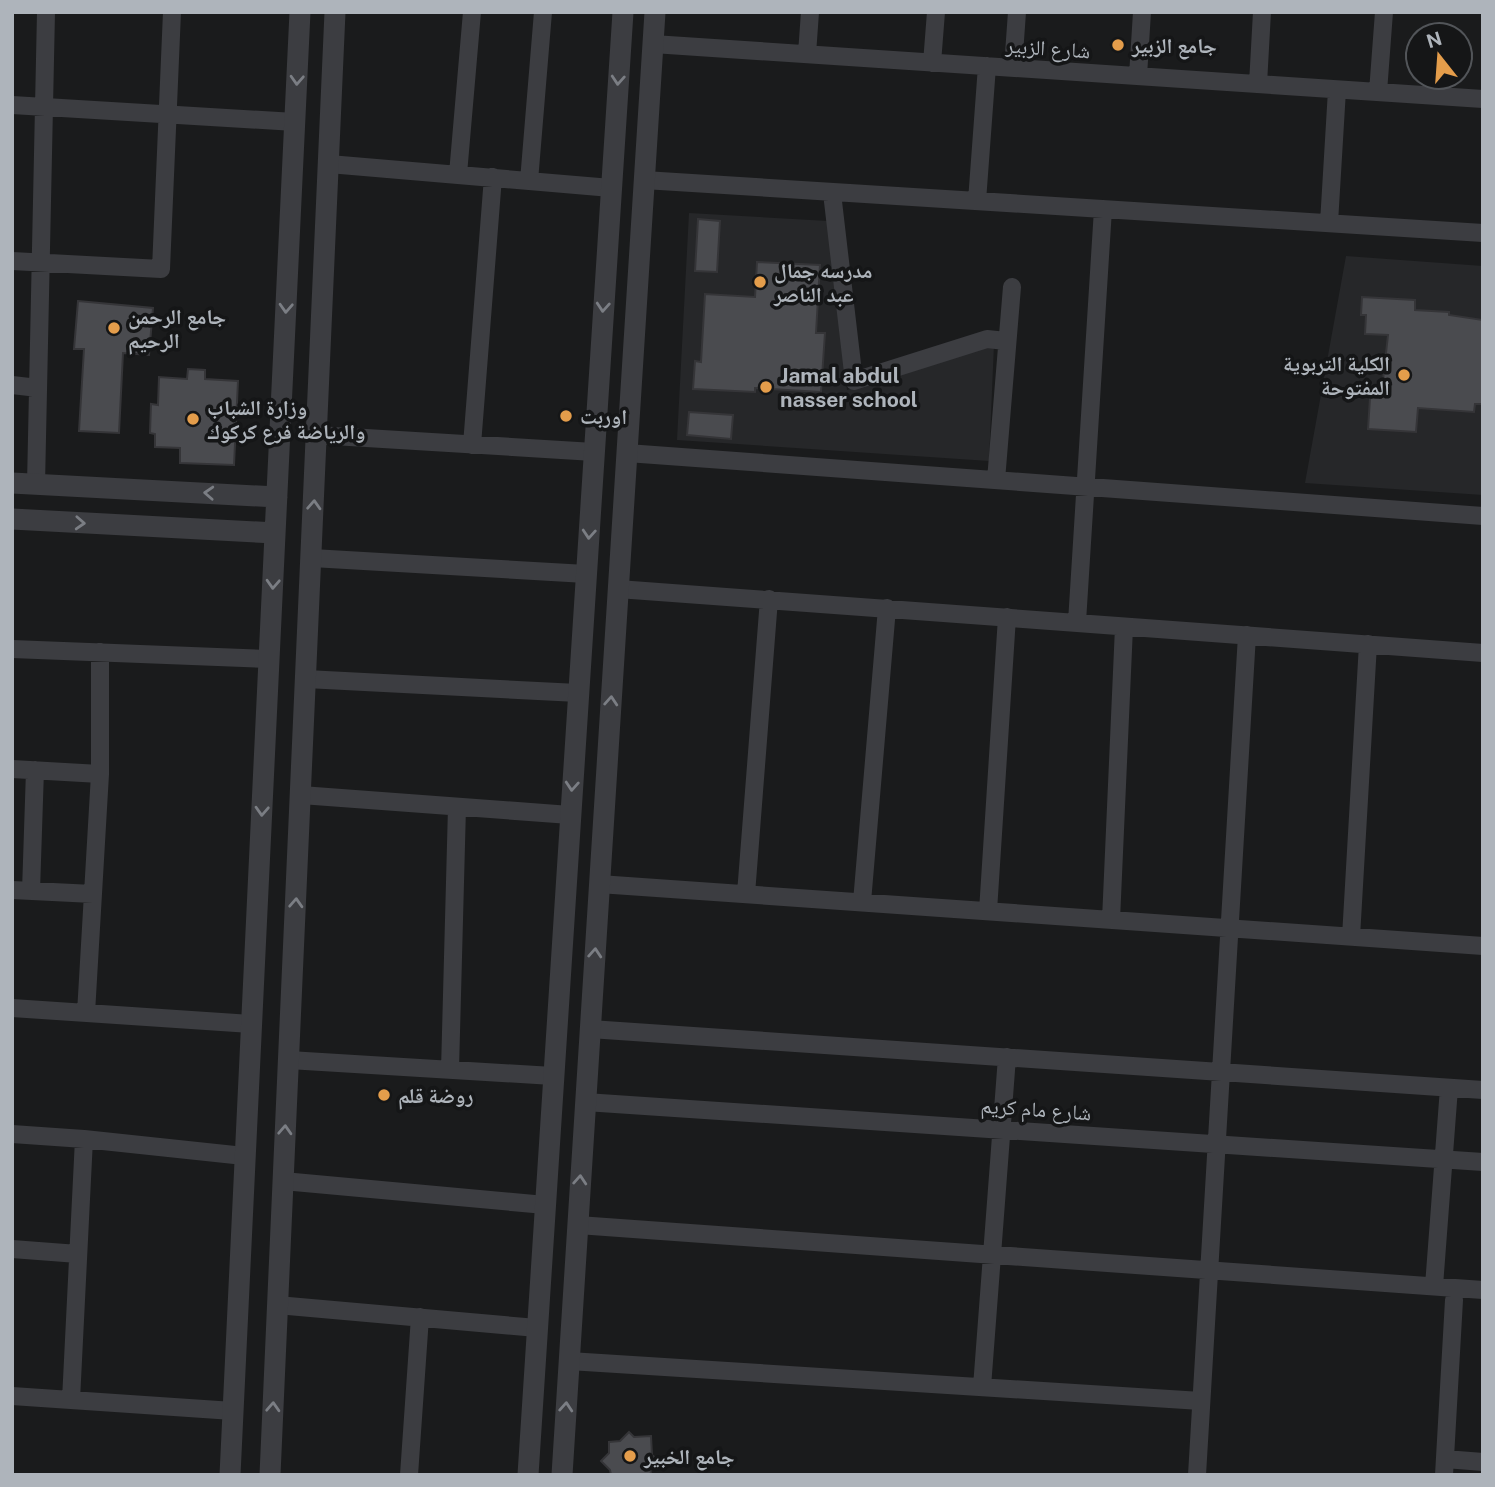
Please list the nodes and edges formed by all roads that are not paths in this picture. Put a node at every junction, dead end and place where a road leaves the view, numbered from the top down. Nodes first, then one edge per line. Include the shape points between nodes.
1 (46, 12) edge
2 (172, 12) edge
3 (472, 12) edge
4 (543, 12) edge
5 (623, 12) edge
6 (655, 12) edge
7 (810, 12) edge
8 (936, 12) edge
9 (1017, 12) edge
10 (1142, 12) edge
11 (1262, 12) edge
12 (1384, 12) edge
13 (300, 15) edge
14 (335, 17) edge
15 (653, 44) junction
16 (807, 54) junction
17 (932, 62) junction
18 (987, 66) junction
19 (1013, 68) junction
20 (1138, 76) junction
21 (1258, 84) junction
22 (1337, 90) junction
23 (1378, 92) junction
24 (1483, 99) edge
25 (12, 105) edge
26 (44, 107) junction
27 (166, 114) junction
28 (295, 122) junction
29 (328, 164) junction
30 (458, 174) junction
31 (493, 177) junction
32 (644, 180) junction
33 (529, 181) junction
34 (611, 188) junction
35 (832, 193) junction
36 (977, 201) junction
37 (1103, 209) junction
38 (1329, 223) junction
39 (1483, 233) edge
40 (12, 261) edge
41 (41, 263) junction
42 (1012, 287) dead end
43 (1006, 341) junction
44 (12, 385) edge
45 (38, 387) junction
46 (317, 435) junction
47 (472, 445) junction
48 (594, 452) junction
49 (627, 453) junction
50 (996, 480) junction
51 (12, 483) edge
52 (36, 485) junction
53 (1086, 486) junction
54 (277, 497) junction
55 (1483, 516) edge
56 (12, 519) edge
57 (275, 533) junction
58 (312, 558) junction
59 (586, 574) junction
60 (618, 589) junction
61 (769, 600) junction
62 (887, 608) junction
63 (1007, 617) junction
64 (1077, 622) junction
65 (1124, 627) junction
66 (1247, 635) junction
67 (1368, 644) junction
68 (12, 649) edge
69 (100, 652) junction
70 (1483, 653) edge
71 (269, 659) junction
72 (306, 679) junction
73 (578, 693) junction
74 (574, 748) junction
75 (608, 750) junction
76 (12, 769) edge
77 (35, 770) junction
78 (100, 775) junction
79 (301, 796) junction
80 (457, 807) junction
81 (570, 815) junction
82 (599, 884) junction
83 (12, 890) edge
84 (31, 891) junction
85 (93, 894) junction
86 (746, 894) junction
87 (862, 902) junction
88 (988, 911) junction
89 (1111, 920) junction
90 (1229, 929) junction
91 (1351, 937) junction
92 (1483, 946) edge
93 (12, 1008) edge
94 (86, 1013) junction
95 (251, 1024) junction
96 (590, 1029) junction
97 (1007, 1057) junction
98 (289, 1060) junction
99 (450, 1070) junction
100 (1221, 1072) junction
101 (553, 1076) junction
102 (248, 1088) junction
103 (1450, 1088) junction
104 (1483, 1090) edge
105 (287, 1094) junction
106 (585, 1102) junction
107 (1002, 1130) junction
108 (12, 1135) edge
109 (84, 1139) junction
110 (1216, 1144) junction
111 (244, 1156) junction
112 (1444, 1159) junction
113 (1483, 1161) edge
114 (283, 1181) junction
115 (545, 1205) junction
116 (578, 1225) junction
117 (12, 1249) edge
118 (78, 1254) junction
119 (992, 1255) junction
120 (1209, 1270) junction
121 (1434, 1286) junction
122 (1483, 1290) edge
123 (1454, 1300) dead end
124 (277, 1305) junction
125 (420, 1317) junction
126 (537, 1328) junction
127 (569, 1361) junction
128 (982, 1387) junction
129 (12, 1396) edge
130 (71, 1399) junction
131 (1201, 1401) junction
132 (233, 1411) junction
133 (1483, 1462) edge
134 (1444, 1467) edge
135 (230, 1475) edge
136 (270, 1475) edge
137 (409, 1475) edge
138 (528, 1475) edge
139 (562, 1475) edge
140 (1197, 1475) edge

1 - 26 street
2 - 27 street
3 - 30 street
4 - 33 street
5 -> 34 street
6 - 15 street
7 - 16 street
8 - 17 street
9 - 19 street
10 - 20 street
11 - 21 street
12 - 23 street
13 - 14 street
13 -> 28 street
14 - 29 street
15 - 16 street, شارع الزبير
15 - 32 street
16 - 17 street, شارع الزبير
17 - 18 street, شارع الزبير
18 - 19 street, شارع الزبير
18 - 36 street
19 - 20 street, شارع الزبير
20 - 21 street, شارع الزبير
21 - 22 street, شارع الزبير
22 - 23 street, شارع الزبير
22 - 38 street
23 - 24 street, شارع الزبير
25 - 26 street
26 - 27 street
26 - 41 street
27 - 28 street
27 - 41 street via 160,269
28 -> 54 street
29 - 30 street
29 - 46 street
30 - 31 street
31 - 33 street
31 - 47 street
32 - 35 street
32 - 49 street
33 - 34 street
34 -> 48 street
35 - 36 street
35 - 43 street via 855,381 987,339
36 - 37 street
37 - 38 street
37 - 53 street
38 - 39 street
40 - 41 street
41 - 45 street
42 - 43 street
43 - 50 street
44 - 45 street
45 - 52 street
46 - 47 street
58 -> 46 street
47 - 48 street
48 -> 59 street
49 - 50 street
49 - 60 street
50 - 53 street
51 - 52 street
54 -> 52 street
53 - 55 street
53 - 64 street
54 - 57 street
56 -> 57 street
57 -> 71 street
58 - 59 street
58 - 72 street
59 - 73 street
60 - 61 street
75 -> 60 street
61 - 62 street
61 - 86 street
62 - 63 street
62 - 87 street
63 - 64 street
63 - 88 street
64 - 65 street
65 - 66 street
65 - 89 street
66 - 67 street
66 - 90 street
67 - 70 street
67 - 91 street
68 - 69 street
69 - 71 street
69 - 78 street
71 -> 95 street
72 - 73 street
72 - 79 street
73 - 74 street
74 - 75 street
74 -> 81 street
75 - 82 street
76 - 77 street
77 - 78 street
77 - 84 street
78 - 85 street
79 - 80 street
98 -> 79 street
80 - 81 street
80 - 99 street
81 - 101 street
82 - 86 street
96 -> 82 street
83 - 84 street
84 - 85 street
85 - 94 street
86 - 87 street
87 - 88 street
88 - 89 street
89 - 90 street
90 - 91 street
90 - 100 street
91 - 92 street
93 - 94 street
94 - 95 street
95 - 102 street
96 - 97 street
96 - 106 street
97 - 100 street
97 - 107 street
98 - 99 street
98 - 105 street
99 - 101 street
100 - 103 street
100 - 110 street
101 - 115 street
102 - 105 street
102 - 111 street
103 - 104 street
103 - 112 street
114 -> 105 street
106 - 107 street, شارع مام كريم
116 -> 106 street
107 - 110 street, شارع مام كريم
107 - 119 street
108 - 109 street
109 - 111 street
109 - 118 street
110 - 112 street, شارع مام كريم
110 - 120 street
111 - 132 street
112 - 113 street, شارع مام كريم
112 - 121 street
114 - 115 street
114 - 124 street
115 - 126 street
116 - 119 street
116 - 127 street
117 - 118 street
118 - 130 street
119 - 120 street
119 - 128 street
120 - 121 street
120 - 131 street
121 - 122 street
123 - 134 street
124 - 125 street
136 -> 124 street
125 - 126 street
125 - 137 street
126 - 138 street
127 - 128 street
139 -> 127 street
128 - 131 street
129 - 130 street
130 - 132 street
131 - 140 street
132 - 135 street
133 - 134 street

